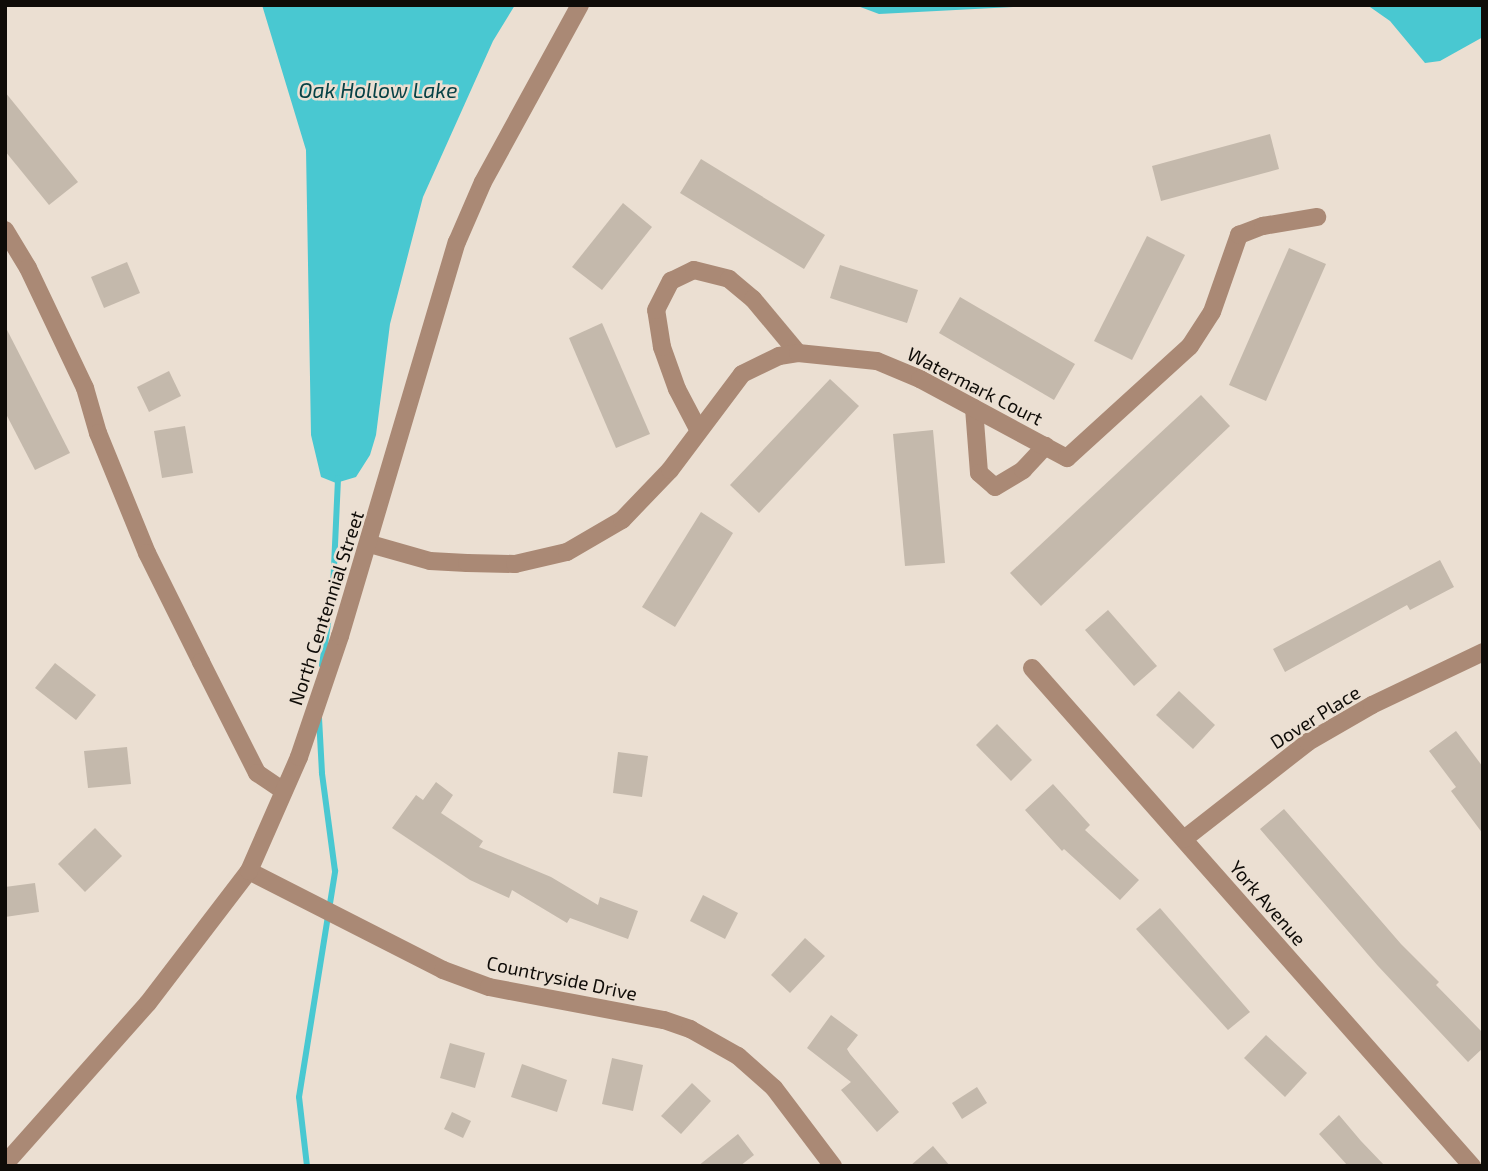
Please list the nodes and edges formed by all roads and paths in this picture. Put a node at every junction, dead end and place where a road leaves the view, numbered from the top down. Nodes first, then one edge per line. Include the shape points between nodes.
1 (580, 5) edge
2 (1317, 217) dead end
3 (5, 230) edge
4 (798, 353) junction
5 (974, 408) junction
6 (698, 429) junction
7 (1045, 446) junction
8 (370, 544) junction
9 (1483, 652) edge
10 (1032, 668) dead end
11 (284, 791) junction
12 (1184, 839) junction
13 (249, 871) junction
14 (5, 1164) edge
15 (833, 1166) edge
16 (1472, 1166) edge

1 - 8 street, North Centennial Street via 483,182 457,242
2 - 7 street, Watermark Court via 1239,235 1212,312 1190,346 1067,458
3 - 11 street via 85,388 98,433 147,553 207,674 257,773
4 - 5 street, Watermark Court via 877,361
4 - 6 street, Watermark Court via 779,356 742,374
4 - 6 street via 753,299 729,279 694,270 671,281 656,310 662,347
5 - 7 street, Watermark Court
5 - 7 street via 979,473 995,487 1023,470
6 - 8 street, Watermark Court via 670,470 622,520 567,552 515,564 467,563 430,561
8 - 11 street, North Centennial Street
9 - 12 street, Dover Place via 1372,705 1308,742
10 - 12 street, York Avenue
11 - 13 street, North Centennial Street
12 - 16 street, York Avenue
13 - 14 street, North Centennial Street via 148,1003
13 - 15 street, Countryside Drive via 443,970 489,987 664,1020 690,1030 738,1056 774,1088

